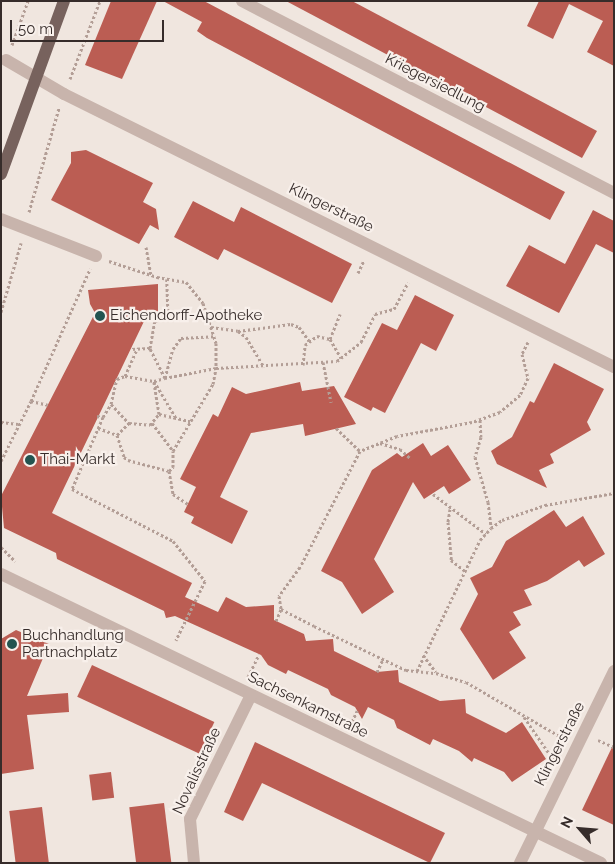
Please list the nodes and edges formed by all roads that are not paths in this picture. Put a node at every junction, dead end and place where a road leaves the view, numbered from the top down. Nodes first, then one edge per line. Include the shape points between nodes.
1 (64, 1) edge
2 (242, 1) edge
3 (6, 60) road end
4 (34, 78) junction
5 (1, 174) edge
6 (614, 193) edge
7 (1, 219) edge
8 (96, 256) road end
9 (614, 368) edge
10 (1, 574) edge
11 (614, 671) edge
12 (246, 693) junction
13 (534, 831) junction
14 (194, 863) edge
15 (520, 863) edge
16 (601, 863) edge

1 - 4 main road
2 - 6 street, Kriegersiedlung
3 - 4 street, Klingerstraße
4 - 5 main road
4 - 9 street, Klingerstraße
7 - 8 street
10 - 12 street, Sachsenkamstraße
11 - 13 street, Klingerstraße
12 - 13 street, Sachsenkamstraße
12 - 14 street, Novalisstraße via 190,819
13 - 15 street, Klingerstraße
13 - 16 street, Sachsenkamstraße

